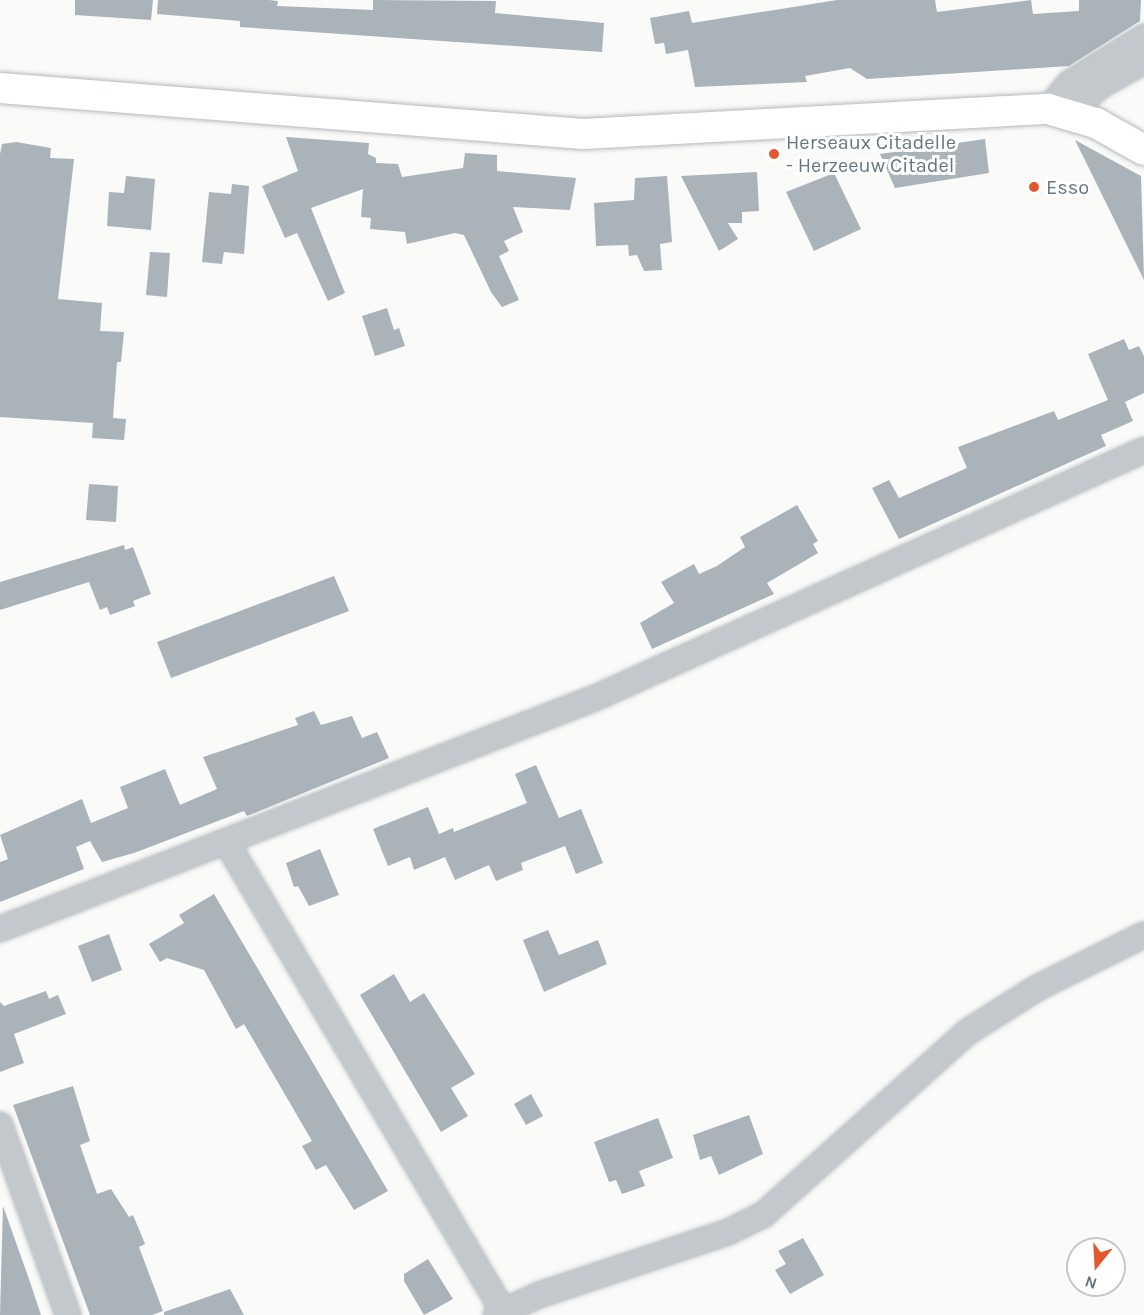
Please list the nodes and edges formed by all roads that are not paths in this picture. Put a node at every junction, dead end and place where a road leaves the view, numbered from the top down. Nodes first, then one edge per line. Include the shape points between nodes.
1 (1144, 37) edge
2 (1144, 61) edge
3 (0, 88) edge
4 (1059, 111) junction
5 (1144, 150) edge
6 (1144, 450) edge
7 (227, 843) junction
8 (0, 929) edge
9 (1144, 935) edge
10 (0, 1125) edge
11 (500, 1313) edge
12 (69, 1315) edge

1 - 4 street via 1070,83
2 - 4 street
3 - 4 main road via 583,134
4 - 5 main road
6 - 7 street via 595,698
7 - 8 street
7 - 11 street
9 - 11 street via 1036,988 969,1030 763,1215 728,1232
10 - 12 street

